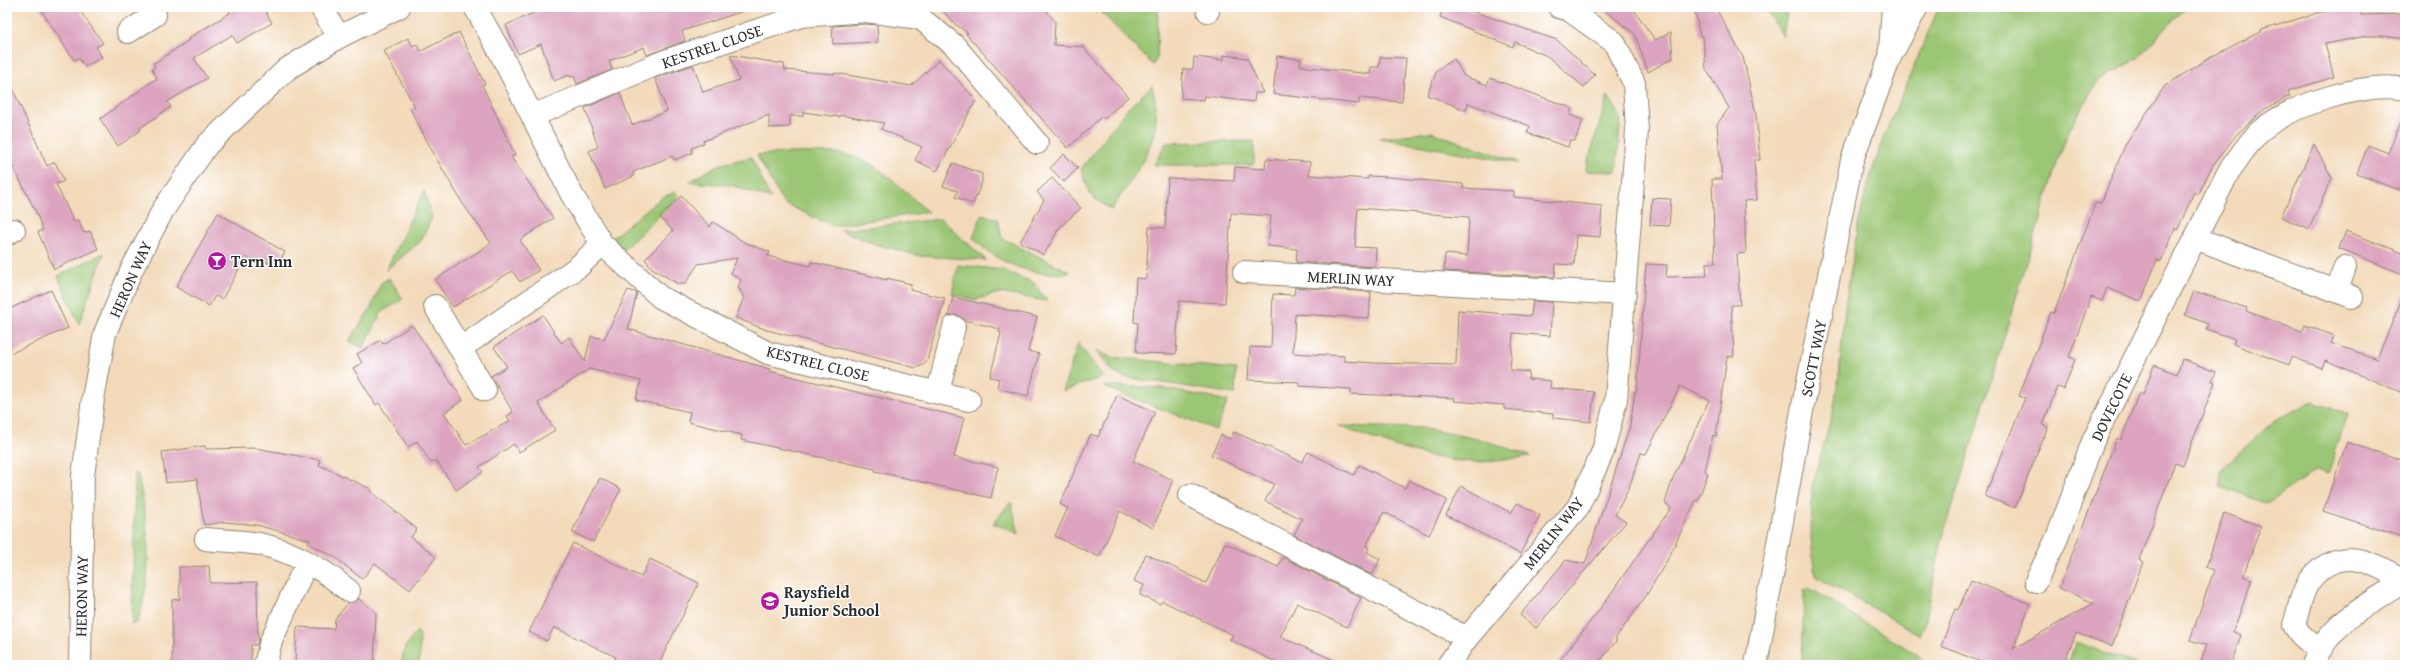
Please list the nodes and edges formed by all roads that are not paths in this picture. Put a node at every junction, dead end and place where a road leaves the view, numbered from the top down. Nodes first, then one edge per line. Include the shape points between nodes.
1 (321, 7) edge
2 (399, 7) edge
3 (475, 7) edge
4 (1559, 7) edge
5 (1893, 7) edge
6 (1917, 7) edge
7 (158, 10) edge
8 (128, 32) dead end
9 (339, 37) junction
10 (1890, 57) junction
11 (2405, 88) edge
12 (532, 116) junction
13 (1037, 143) dead end
14 (2195, 238) junction
15 (602, 244) junction
16 (2345, 268) dead end
17 (1244, 272) dead end
18 (1625, 294) junction
19 (435, 306) dead end
20 (954, 326) dead end
21 (461, 348) junction
22 (485, 390) dead end
23 (938, 392) junction
24 (969, 400) dead end
25 (1190, 495) dead end
26 (206, 539) dead end
27 (307, 562) junction
28 (2036, 581) dead end
29 (2405, 581) edge
30 (349, 591) dead end
31 (1467, 638) junction
32 (2315, 658) edge
33 (80, 665) edge
34 (265, 665) edge
35 (1448, 665) edge
36 (1756, 665) edge

1 - 9 street
2 - 9 street, HERON WAY
3 - 12 street, KESTREL CLOSE
4 - 18 street, MERLIN WAY via 1569,10 1614,42 1634,83 1637,130
5 - 10 street, SCOTT WAY
6 - 10 street, SCOTT WAY
7 - 8 street
9 - 33 street, HERON WAY via 287,69 207,145 163,210 132,269 106,333 93,398 83,476
10 - 36 street, SCOTT WAY via 1852,160 1802,412
11 - 14 street, DOVECOTE via 2355,90 2304,105 2259,132 2229,171
12 - 13 street, KESTREL CLOSE via 665,61 801,16 866,12 920,18 954,45
12 - 15 street, KESTREL CLOSE via 572,195
14 - 16 street via 2344,294
14 - 28 street, DOVECOTE via 2093,441 2057,538
15 - 21 street via 578,267
15 - 23 street, KESTREL CLOSE via 660,297 768,353
17 - 18 street, MERLIN WAY
18 - 31 street, MERLIN WAY via 1616,400 1596,470 1578,507
19 - 21 street
20 - 23 street
21 - 22 street
23 - 24 street, KESTREL CLOSE
25 - 31 street
26 - 27 street via 258,544
27 - 30 street
27 - 34 street via 272,641
29 - 32 street via 2353,614 2332,633
29 - 32 street via 2370,562 2346,558 2330,563 2317,572 2306,586 2294,625
31 - 35 street, MERLIN WAY

